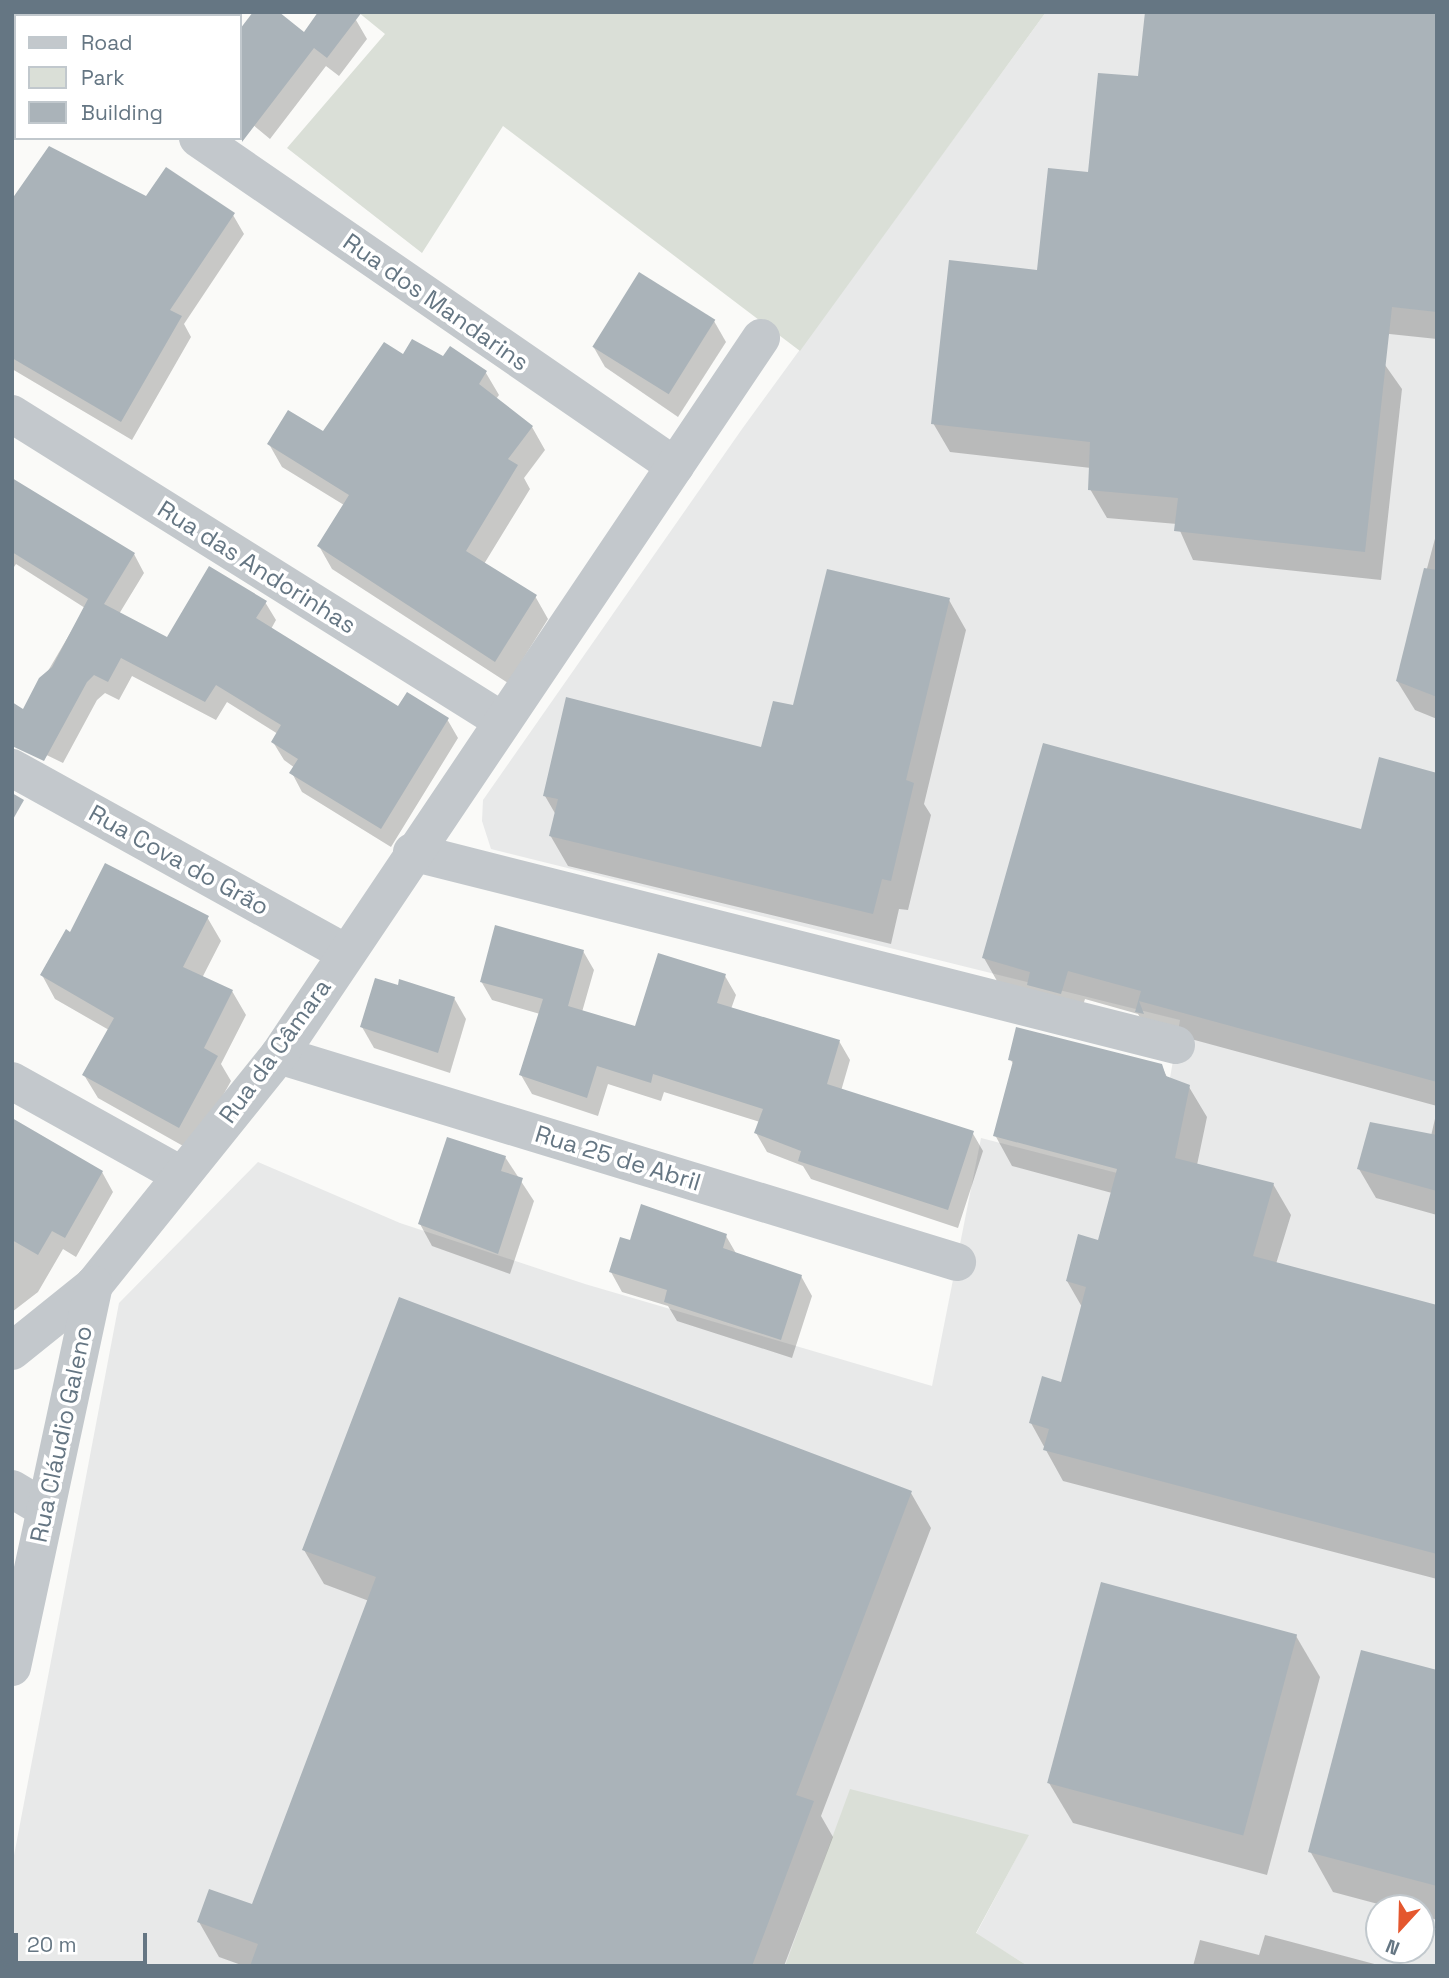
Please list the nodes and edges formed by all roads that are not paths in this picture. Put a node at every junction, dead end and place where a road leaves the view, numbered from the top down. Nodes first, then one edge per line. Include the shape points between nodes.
1 (201, 140) edge
2 (761, 338) dead end
3 (12, 414) edge
4 (675, 466) junction
5 (501, 720) junction
6 (12, 768) edge
7 (412, 852) junction
8 (346, 953) junction
9 (1176, 1045) dead end
10 (279, 1055) junction
11 (12, 1081) edge
12 (181, 1175) junction
13 (957, 1262) dead end
14 (94, 1285) junction
15 (12, 1351) edge
16 (28, 1499) edge
17 (12, 1667) edge

1 - 4 street, Rua dos Mandarins
2 - 4 street, Rua da Câmara
3 - 5 street, Rua das Andorinhas
4 - 5 street, Rua da Câmara
5 - 7 street, Rua da Câmara
6 - 8 street, Rua Cova do Grão
7 - 8 street, Rua da Câmara
7 - 9 street
8 - 10 street, Rua da Câmara
10 - 12 street, Rua da Câmara
10 - 13 street, Rua 25 de Abril
11 - 12 street
12 - 14 street, Rua da Câmara
14 - 15 street, Rua da Câmara
14 - 16 street, Rua Cláudio Galeno
16 - 17 street, Rua Cláudio Galeno

